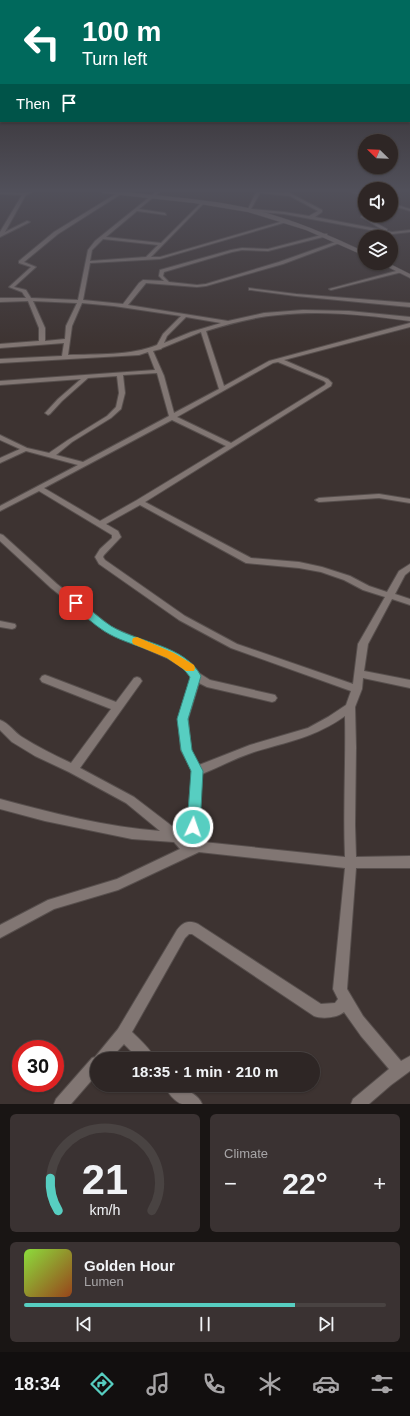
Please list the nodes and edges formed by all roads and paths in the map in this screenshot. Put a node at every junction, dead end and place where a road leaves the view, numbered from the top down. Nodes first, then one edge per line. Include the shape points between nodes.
1 (44, 243) edge
2 (97, 243) edge
3 (146, 243) edge
4 (214, 243) edge
5 (296, 243) edge
6 (339, 243) edge
7 (341, 243) edge
8 (161, 244) joint
9 (236, 246) dead end
10 (242, 249) junction
11 (358, 251) edge
12 (146, 259) junction
13 (89, 262) junction
14 (400, 271) joint
15 (410, 276) edge
16 (167, 282) junction
17 (251, 289) dead end
18 (331, 289) dead end
19 (29, 298) junction
20 (0, 300) edge
21 (80, 302) junction
22 (125, 305) junction
23 (410, 305) edge
24 (185, 315) junction
25 (410, 319) edge
26 (230, 323) junction
27 (410, 325) edge
28 (203, 331) junction
29 (66, 341) junction
30 (42, 343) junction
31 (0, 346) edge
32 (159, 348) junction
33 (150, 351) junction
34 (65, 357) junction
35 (278, 360) junction
36 (0, 361) edge
37 (159, 371) junction
38 (120, 375) junction
39 (85, 378) junction
40 (0, 383) edge
41 (222, 389) junction
42 (48, 413) dead end
43 (172, 417) junction
44 (0, 438) edge
45 (231, 446) junction
46 (25, 449) junction
47 (50, 456) junction
48 (0, 461) edge
49 (83, 464) junction
50 (39, 488) junction
51 (319, 500) dead end
52 (410, 501) edge
53 (140, 502) junction
54 (0, 509) edge
55 (100, 524) junction
56 (0, 538) edge
57 (410, 567) edge
58 (389, 596) junction
59 (410, 602) edge
60 (0, 624) edge
61 (12, 626) dead end
62 (359, 674) junction
63 (196, 676) junction
64 (45, 680) dead end
65 (136, 681) dead end
66 (410, 684) edge
67 (357, 689) junction
68 (272, 698) dead end
69 (118, 707) junction
70 (350, 707) junction
71 (0, 724) edge
72 (73, 769) junction
73 (197, 771) junction
74 (0, 804) edge
75 (177, 837) junction
76 (194, 849) junction
77 (410, 862) edge
78 (351, 863) junction
79 (0, 932) edge
80 (345, 1001) junction
81 (123, 1034) junction
82 (107, 1052) edge
83 (142, 1052) edge
84 (405, 1068) edge
85 (90, 1071) edge
86 (178, 1092) edge
87 (61, 1104) edge
88 (195, 1104) edge
89 (358, 1104) edge

1 - 19 street via 23,259 22,263 34,267 11,287 24,291
2 - 13 street via 90,250
3 - 8 street
4 - 12 street via 160,258
5 - 10 street via 268,250
6 - 16 street via 206,285
7 - 11 street
8 - 12 street
9 - 10 street
10 - 16 street via 162,271 161,276
12 - 13 street
13 - 21 street
14 - 15 street
14 - 18 street
16 - 22 street via 145,281
17 - 23 street
19 - 20 street
19 - 21 street
19 - 30 street via 42,328
21 - 22 street
21 - 29 street via 69,326
22 - 24 street
24 - 26 street
24 - 32 street via 165,335
25 - 26 street via 312,311 287,312
26 - 28 street
27 - 35 street
28 - 32 street
28 - 41 street
29 - 30 street
29 - 34 street
30 - 31 street
32 - 33 street
33 - 34 street
33 - 37 street
34 - 36 street
35 - 41 street
35 - 45 street via 326,380 328,386
37 - 38 street
37 - 43 street
38 - 39 street
38 - 47 street via 122,393 118,408 109,417
39 - 40 street
39 - 42 street
41 - 43 street
43 - 45 street
43 - 49 street
44 - 46 street
45 - 53 street
46 - 47 street
46 - 48 street
47 - 49 street
49 - 50 street
50 - 54 street
50 - 55 street
51 - 52 street via 379,496
53 - 55 street
53 - 58 street via 249,561 299,565 322,570
55 - 67 street via 115,533 117,538 101,552 99,557 102,562 182,618 234,646
56 - 63 street via 108,629 170,656 189,667
57 - 58 street via 402,573
58 - 59 street
58 - 62 street via 363,644
60 - 61 street
62 - 66 street
62 - 67 street
63 - 68 street via 207,682
63 - 73 street via 182,719 186,750
64 - 69 street
65 - 69 street
67 - 70 street
69 - 72 street
70 - 73 street via 311,731 250,749
70 - 78 street
71 - 72 street via 39,753
72 - 75 street via 130,800
73 - 76 street
74 - 75 street via 132,834
75 - 76 street
76 - 78 street
76 - 79 street via 118,884 52,904
77 - 78 street
78 - 80 street via 340,989
80 - 81 street via 338,1009 319,1011 194,928 186,928
80 - 84 street
81 - 82 street
81 - 83 street
84 - 89 street via 386,1080
85 - 87 street
86 - 88 street

